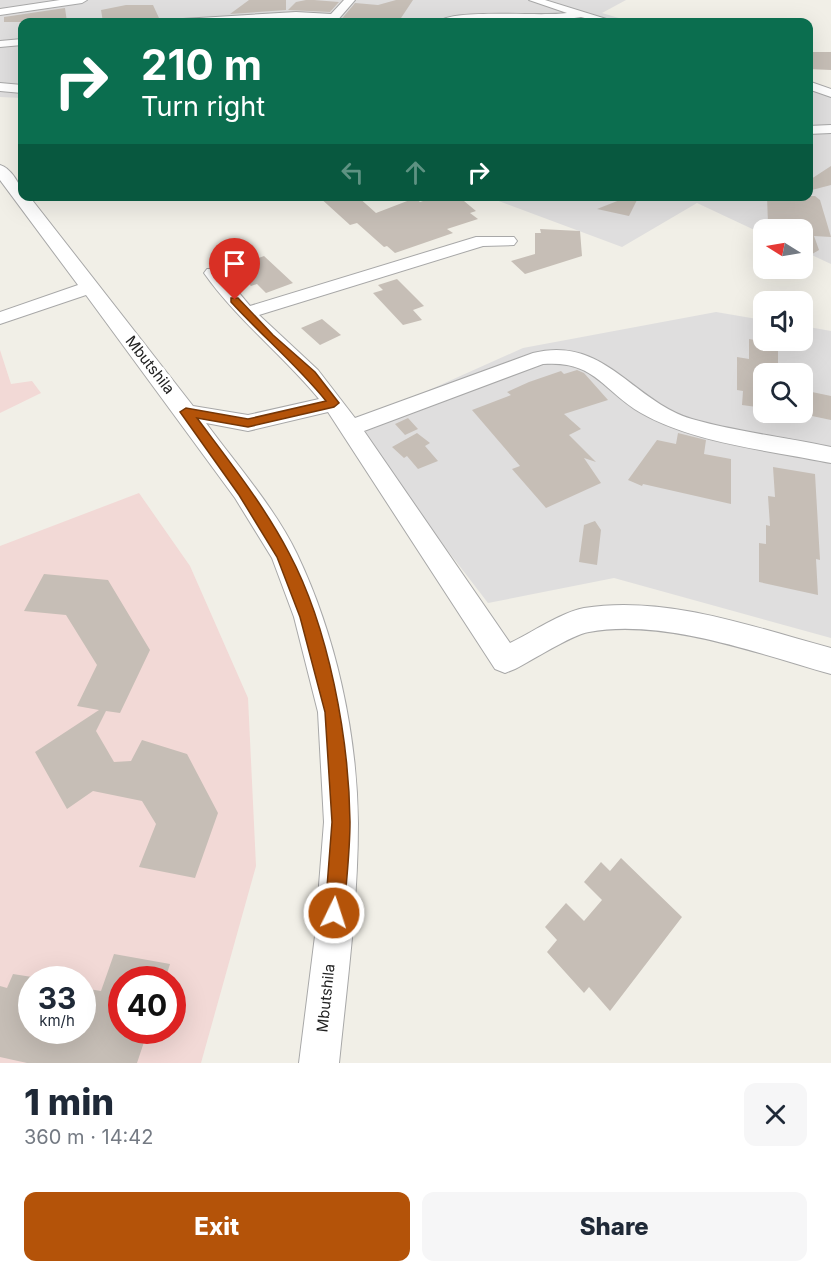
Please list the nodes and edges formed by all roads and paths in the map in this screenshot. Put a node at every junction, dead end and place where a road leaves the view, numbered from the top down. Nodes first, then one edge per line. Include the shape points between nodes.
1 (82, 0) edge
2 (350, 0) edge
3 (534, 0) edge
4 (0, 12) edge
5 (580, 14) junction
6 (207, 18) edge
7 (318, 18) edge
8 (334, 18) edge
9 (554, 18) edge
10 (595, 18) edge
11 (18, 42) edge
12 (0, 44) edge
13 (0, 87) edge
14 (813, 87) edge
15 (18, 89) edge
16 (831, 93) edge
17 (831, 129) edge
18 (813, 130) edge
19 (0, 170) edge
20 (18, 193) edge
21 (24, 201) edge
22 (508, 241) dead end
23 (213, 273) dead end
24 (90, 287) junction
25 (246, 313) junction
26 (0, 318) edge
27 (334, 403) junction
28 (186, 412) junction
29 (350, 429) junction
30 (831, 455) edge
31 (831, 660) edge
32 (319, 1063) edge

1 - 4 street
2 - 8 street
3 - 5 street
5 - 9 street
5 - 10 street
6 - 7 street via 231,14
11 - 12 street
13 - 15 street
14 - 16 street
17 - 18 street
19 - 20 street, Mbutshila
21 - 24 street, Mbutshila
22 - 25 street via 482,241
23 - 25 street
24 - 26 street
24 - 28 street, Mbutshila
25 - 27 street via 311,375
27 - 28 street via 248,423
27 - 29 street
28 - 32 street, Mbutshila via 284,555 308,617 333,712 341,822
29 - 30 street via 540,358 564,356 592,364 648,407 685,425
29 - 31 street via 505,660 583,620 634,617 709,628

